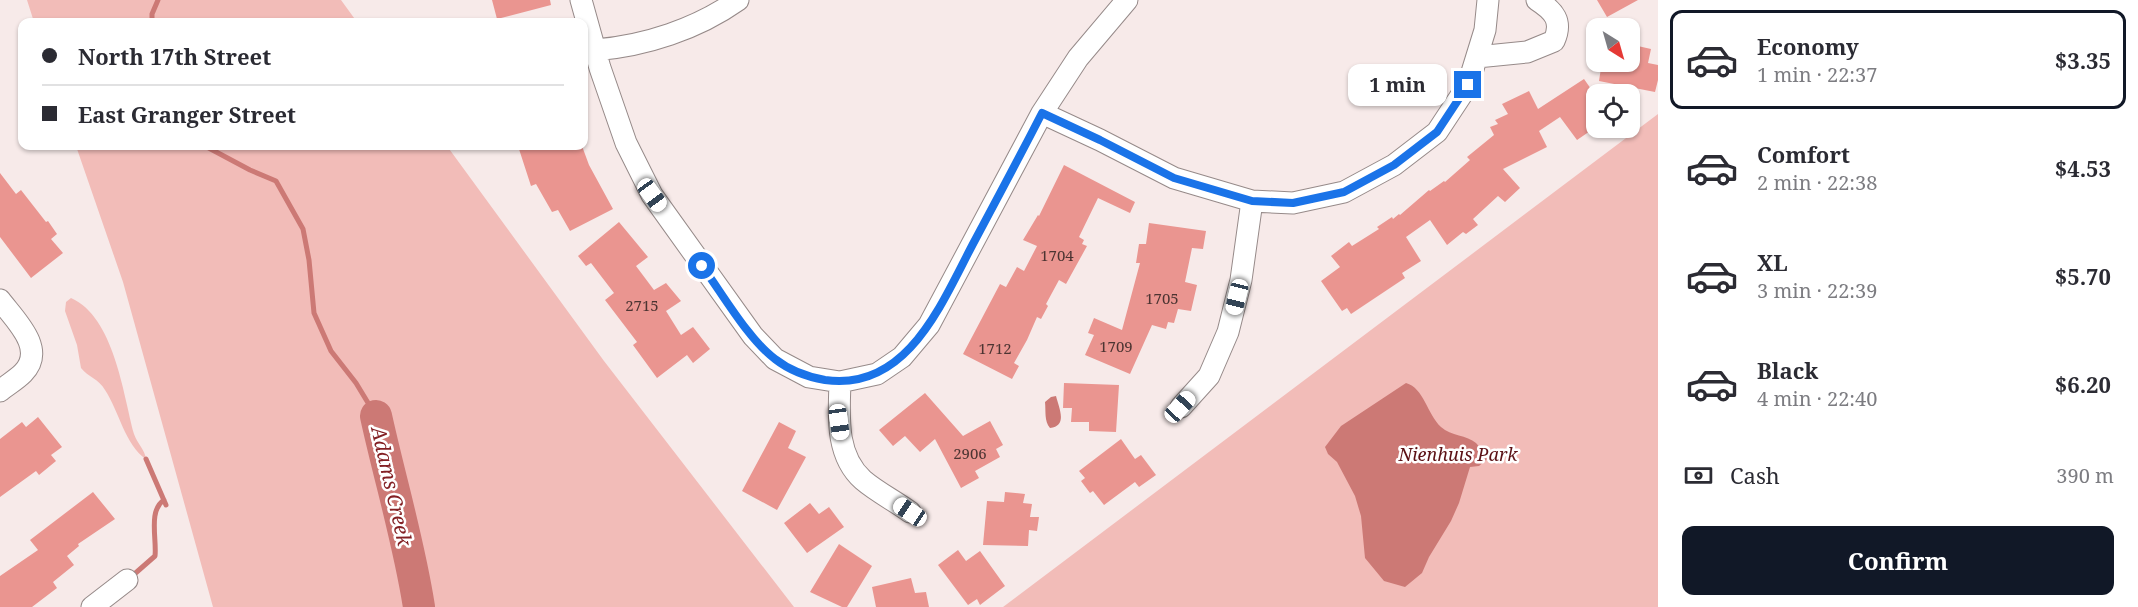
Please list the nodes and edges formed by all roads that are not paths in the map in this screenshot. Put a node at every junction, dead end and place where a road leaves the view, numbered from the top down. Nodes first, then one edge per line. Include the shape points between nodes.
1 (581, 0) edge
2 (738, 0) edge
3 (1126, 0) edge
4 (1488, 0) edge
5 (1537, 0) edge
6 (586, 18) edge
7 (588, 25) edge
8 (595, 50) junction
9 (1477, 57) junction
10 (1042, 113) junction
11 (1252, 201) junction
12 (0, 300) edge
13 (840, 382) junction
14 (0, 391) edge
15 (1180, 407) dead end
16 (910, 512) dead end
17 (127, 580) dead end
18 (92, 607) edge

1 - 6 street
2 - 8 street via 716,15 672,33 626,47
3 - 10 street via 1078,58
4 - 9 street
5 - 9 street via 1554,14 1558,23 1554,41 1527,52
7 - 8 street
8 - 13 street via 626,143 652,195 753,336 775,360 809,377
9 - 11 street via 1468,85 1437,132 1394,165 1344,192 1293,203
10 - 11 street via 1174,178
10 - 13 street via 929,325 902,357 877,374
11 - 15 street via 1241,280 1228,332 1209,376
12 - 14 street via 25,333 33,355 22,374
13 - 16 street via 839,422 850,465 863,479
17 - 18 street

